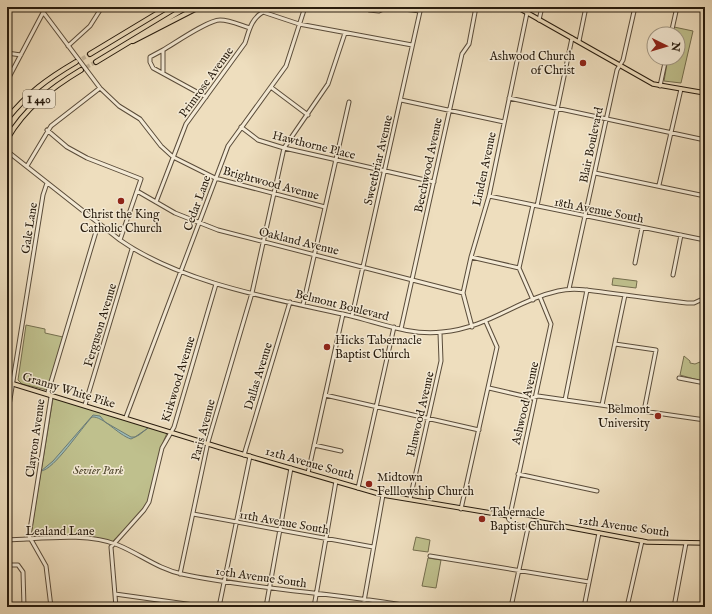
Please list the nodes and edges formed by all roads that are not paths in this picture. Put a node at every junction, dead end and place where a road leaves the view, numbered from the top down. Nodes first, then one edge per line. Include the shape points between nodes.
1 (46, 7) edge
2 (102, 7) edge
3 (168, 7) edge
4 (187, 7) edge
5 (199, 7) edge
6 (305, 7) edge
7 (476, 7) edge
8 (516, 7) edge
9 (542, 7) edge
10 (586, 7) edge
11 (635, 7) edge
12 (677, 7) edge
13 (420, 9) edge
14 (369, 10) dead end
15 (43, 12) junction
16 (527, 13) junction
17 (539, 20) junction
18 (299, 24) junction
19 (673, 26) edge
20 (250, 28) junction
21 (345, 33) junction
22 (572, 38) junction
23 (579, 41) junction
24 (412, 45) junction
25 (68, 46) junction
26 (120, 48) junction
27 (163, 50) junction
28 (7, 53) edge
29 (90, 54) tunnel mouth
30 (21, 55) junction
31 (76, 62) tunnel mouth
32 (96, 62) tunnel mouth
33 (620, 65) junction
34 (664, 66) edge
35 (82, 70) tunnel mouth
36 (163, 73) junction
37 (7, 81) edge
38 (660, 86) junction
39 (100, 88) junction
40 (272, 88) junction
41 (681, 90) junction
42 (705, 93) edge
43 (206, 97) junction
44 (509, 98) junction
45 (401, 100) junction
46 (349, 102) dead end
47 (558, 109) junction
48 (450, 111) junction
49 (308, 115) junction
50 (7, 119) edge
51 (606, 119) junction
52 (504, 122) junction
53 (241, 127) junction
54 (47, 130) junction
55 (670, 133) junction
56 (7, 139) edge
57 (705, 140) edge
58 (284, 148) junction
59 (8, 151) edge
60 (173, 157) junction
61 (336, 160) junction
62 (27, 166) junction
63 (384, 170) junction
64 (595, 173) junction
65 (215, 178) junction
66 (434, 182) junction
67 (47, 183) junction
68 (659, 185) junction
69 (137, 191) junction
70 (275, 195) junction
71 (489, 196) junction
72 (705, 196) edge
73 (156, 202) junction
74 (535, 206) junction
75 (326, 207) junction
76 (585, 216) junction
77 (199, 223) junction
78 (98, 225) junction
79 (642, 228) junction
80 (681, 235) junction
81 (120, 240) junction
82 (705, 240) edge
83 (264, 242) junction
84 (132, 249) junction
85 (315, 254) junction
86 (471, 257) junction
87 (635, 263) dead end
88 (363, 266) junction
89 (519, 268) junction
90 (181, 272) junction
91 (673, 275) dead end
92 (412, 279) junction
93 (216, 284) junction
94 (569, 289) junction
95 (587, 290) junction
96 (463, 292) junction
97 (252, 293) junction
98 (626, 295) junction
99 (540, 297) junction
100 (705, 298) edge
101 (534, 300) junction
102 (290, 302) junction
103 (303, 305) junction
104 (343, 314) junction
105 (352, 316) junction
106 (486, 322) junction
107 (394, 327) junction
108 (472, 327) junction
109 (401, 329) junction
110 (440, 333) junction
111 (615, 344) junction
112 (678, 378) dead end
113 (7, 382) edge
114 (705, 383) edge
115 (12, 384) junction
116 (488, 388) junction
117 (50, 395) junction
118 (325, 395) junction
119 (536, 397) junction
120 (565, 400) junction
121 (85, 405) junction
122 (602, 405) junction
123 (376, 407) junction
124 (644, 411) junction
125 (126, 417) junction
126 (7, 418) edge
127 (427, 418) junction
128 (705, 420) edge
129 (479, 430) junction
130 (171, 432) junction
131 (208, 444) junction
132 (314, 446) junction
133 (341, 451) dead end
134 (244, 455) junction
135 (250, 456) junction
136 (291, 468) junction
137 (308, 473) junction
138 (518, 474) junction
139 (336, 481) junction
140 (358, 488) junction
141 (597, 490) dead end
142 (383, 495) junction
143 (410, 499) junction
144 (461, 508) junction
145 (193, 514) junction
146 (511, 517) junction
147 (236, 522) junction
148 (529, 523) junction
149 (540, 523) junction
150 (280, 530) junction
151 (599, 533) junction
152 (326, 539) junction
153 (7, 540) edge
154 (30, 540) junction
155 (642, 541) junction
156 (686, 543) junction
157 (705, 543) edge
158 (113, 544) junction
159 (373, 547) junction
160 (430, 556) dead end
161 (7, 565) edge
162 (519, 570) junction
163 (180, 574) junction
164 (224, 581) junction
165 (589, 582) junction
166 (270, 588) junction
167 (115, 594) junction
168 (316, 594) junction
169 (364, 600) junction
170 (170, 602) junction
171 (24, 607) edge
172 (51, 607) edge
173 (116, 607) edge
174 (170, 607) edge
175 (208, 607) edge
176 (218, 607) edge
177 (266, 607) edge
178 (314, 607) edge
179 (363, 607) edge
180 (413, 607) edge
181 (511, 607) edge
182 (584, 607) edge
183 (627, 607) edge
184 (674, 607) edge

1 - 15 street
2 - 25 street via 90,26
3 - 29 highway
4 - 26 highway
5 - 26 highway
6 - 18 street, Cedar Lane
7 - 48 street, Beechwood Avenue via 469,44 463,50
8 - 16 main road
9 - 17 street
10 - 23 street
11 - 33 street, Blair Boulevard
12 - 19 street
13 - 14 street via 388,7 379,11
13 - 24 street, Sweetbriar Avenue
15 - 25 street, Brightwood Avenue
15 - 30 street
16 - 17 main road
16 - 44 street, Linden Avenue
17 - 22 main road
18 - 20 street, Primrose Avenue via 263,12 253,20
18 - 21 street
18 - 40 street, Cedar Lane via 291,56
20 - 27 street via 218,20
20 - 43 street, Primrose Avenue via 245,43
21 - 24 street
21 - 49 street via 328,84
22 - 23 main road
22 - 47 street
23 - 33 main road
24 - 45 street, Sweetbriar Avenue
25 - 39 street, Brightwood Avenue
26 - 32 highway
27 - 36 street
27 - 36 street via 150,57 150,62 153,68
28 - 30 street
30 - 37 street
31 - 50 highway, I 440 via 48,79 23,99
33 - 38 main road
33 - 51 street, Blair Boulevard
34 - 38 street
35 - 56 highway, I 440 via 53,87 31,106
36 - 43 street
38 - 41 main road
39 - 54 street
39 - 60 street, Brightwood Avenue via 119,106 140,119
40 - 49 street
40 - 53 street, Cedar Lane
41 - 42 main road
41 - 55 street
43 - 60 street, Primrose Avenue via 186,124
44 - 47 street
44 - 52 street, Linden Avenue
45 - 48 street
45 - 63 street, Sweetbriar Avenue
46 - 61 street
47 - 51 street
47 - 74 street
48 - 52 street
48 - 66 street, Beechwood Avenue
49 - 58 street
51 - 55 street
51 - 64 street, Blair Boulevard
52 - 71 street, Linden Avenue
53 - 58 street, Hawthorne Place via 258,140
53 - 65 street, Cedar Lane via 228,146
54 - 62 street
54 - 69 street via 67,147 87,158 141,179
55 - 57 street
55 - 68 street
58 - 61 street, Hawthorne Place
58 - 70 street, Paris Avenue
59 - 62 street, Belmont Boulevard
60 - 65 street, Brightwood Avenue
60 - 73 street, Primrose Avenue
61 - 63 street, Hawthorne Place
61 - 75 street
62 - 67 street, Belmont Boulevard
63 - 66 street, Hawthorne Place
63 - 88 street, Sweetbriar Avenue
64 - 68 street
64 - 76 street, Blair Boulevard
65 - 70 street, Brightwood Avenue
65 - 77 street, Cedar Lane
66 - 92 street, Beechwood Avenue
67 - 78 street, Belmont Boulevard
67 - 115 street, Gale Lane
68 - 72 street
69 - 73 street, Oakland Avenue
69 - 81 street
70 - 75 street, Brightwood Avenue
70 - 83 street, Paris Avenue
71 - 74 street, 18th Avenue South
71 - 86 street, Linden Avenue
73 - 77 street, Oakland Avenue
74 - 76 street, 18th Avenue South
74 - 89 street
75 - 85 street
76 - 79 street, 18th Avenue South
76 - 94 street, Blair Boulevard
77 - 83 street, Oakland Avenue
77 - 90 street, Cedar Lane
78 - 81 street, Belmont Boulevard
78 - 117 street, Clayton Avenue via 48,392
79 - 80 street, 18th Avenue South
79 - 87 street
80 - 82 street, 18th Avenue South
80 - 91 street
81 - 84 street, Belmont Boulevard
83 - 85 street, Oakland Avenue
83 - 97 street, Paris Avenue
84 - 90 street, Belmont Boulevard
84 - 121 street, Ferguson Avenue
85 - 88 street, Oakland Avenue
85 - 103 street
86 - 89 street
86 - 96 street, Linden Avenue
88 - 92 street, Oakland Avenue
88 - 105 street, Sweetbriar Avenue
89 - 101 street
90 - 93 street, Belmont Boulevard
90 - 125 street, Cedar Lane
92 - 96 street, Oakland Avenue
92 - 109 street, Beechwood Avenue
93 - 97 street, Belmont Boulevard
93 - 130 street, Kirkwood Avenue
94 - 95 street, Belmont Boulevard
94 - 99 street, Belmont Boulevard
95 - 98 street, Belmont Boulevard
95 - 120 street
96 - 108 street, Linden Avenue
97 - 102 street, Belmont Boulevard
97 - 131 street, Paris Avenue
98 - 100 street, Belmont Boulevard via 687,303
98 - 111 street
99 - 101 street, Belmont Boulevard
99 - 119 street, Ashwood Avenue via 551,323
101 - 106 street, Belmont Boulevard
102 - 103 street, Belmont Boulevard
102 - 134 street, Dallas Avenue
103 - 104 street, Belmont Boulevard
104 - 105 street, Belmont Boulevard
104 - 118 street
105 - 107 street, Belmont Boulevard
106 - 108 street, Belmont Boulevard
106 - 116 street via 497,347
107 - 109 street, Belmont Boulevard
107 - 123 street
108 - 110 street, Belmont Boulevard
109 - 110 street, Belmont Boulevard
110 - 127 street, Elmwood Avenue via 441,361
111 - 122 street
111 - 124 street via 656,350
112 - 114 street
113 - 115 main road, Granny White Pike
115 - 117 main road, Granny White Pike
115 - 126 street, Gale Lane
116 - 119 street
116 - 129 street
117 - 121 main road, Granny White Pike
117 - 154 street, Clayton Avenue
118 - 123 street
118 - 132 street
119 - 120 street
119 - 138 street, Ashwood Avenue
120 - 122 street
121 - 125 main road, Granny White Pike
122 - 124 street
123 - 127 street
123 - 140 street
124 - 128 street
125 - 130 main road, 12th Avenue South
127 - 129 street
127 - 143 street, Elmwood Avenue
129 - 144 street
130 - 131 main road, 12th Avenue South
130 - 158 street, Kirkwood Avenue via 162,448 150,502
131 - 134 main road, 12th Avenue South
131 - 145 street, Paris Avenue
132 - 133 street
132 - 137 street
134 - 135 main road, 12th Avenue South
135 - 136 main road, 12th Avenue South
135 - 147 street
136 - 137 main road, 12th Avenue South
136 - 150 street
137 - 139 main road, 12th Avenue South
138 - 141 street
138 - 146 street, Ashwood Avenue
139 - 140 main road, 12th Avenue South
139 - 152 street
140 - 142 main road, 12th Avenue South
142 - 143 main road, 12th Avenue South
142 - 159 street
143 - 144 main road, 12th Avenue South
144 - 146 main road, 12th Avenue South
145 - 147 street, 11th Avenue South
145 - 163 street, Paris Avenue
146 - 148 main road, 12th Avenue South
146 - 149 main road, 12th Avenue South
147 - 150 street, 11th Avenue South
147 - 164 street
148 - 149 main road, 12th Avenue South
148 - 162 street
149 - 151 main road, 12th Avenue South
150 - 152 street, 11th Avenue South
150 - 166 street
151 - 155 main road, 12th Avenue South
151 - 165 street
152 - 159 street, 11th Avenue South
152 - 168 street
153 - 154 street, Lealand Lane
154 - 158 street, Lealand Lane via 89,538
154 - 172 street via 46,566
155 - 156 main road, 12th Avenue South
155 - 183 street
156 - 157 main road, 12th Avenue South
156 - 184 street
158 - 163 street, 10th Avenue South
158 - 167 street via 111,550
159 - 169 street
160 - 162 street
161 - 171 street via 18,565 23,572
162 - 165 street
162 - 181 street
163 - 164 street, 10th Avenue South
164 - 166 street, 10th Avenue South
164 - 176 street
165 - 182 street
166 - 168 street, 10th Avenue South
166 - 177 street
167 - 170 street
167 - 173 street
168 - 169 street, 10th Avenue South
168 - 178 street
169 - 179 street
169 - 180 street, 10th Avenue South
170 - 174 street
170 - 175 street

